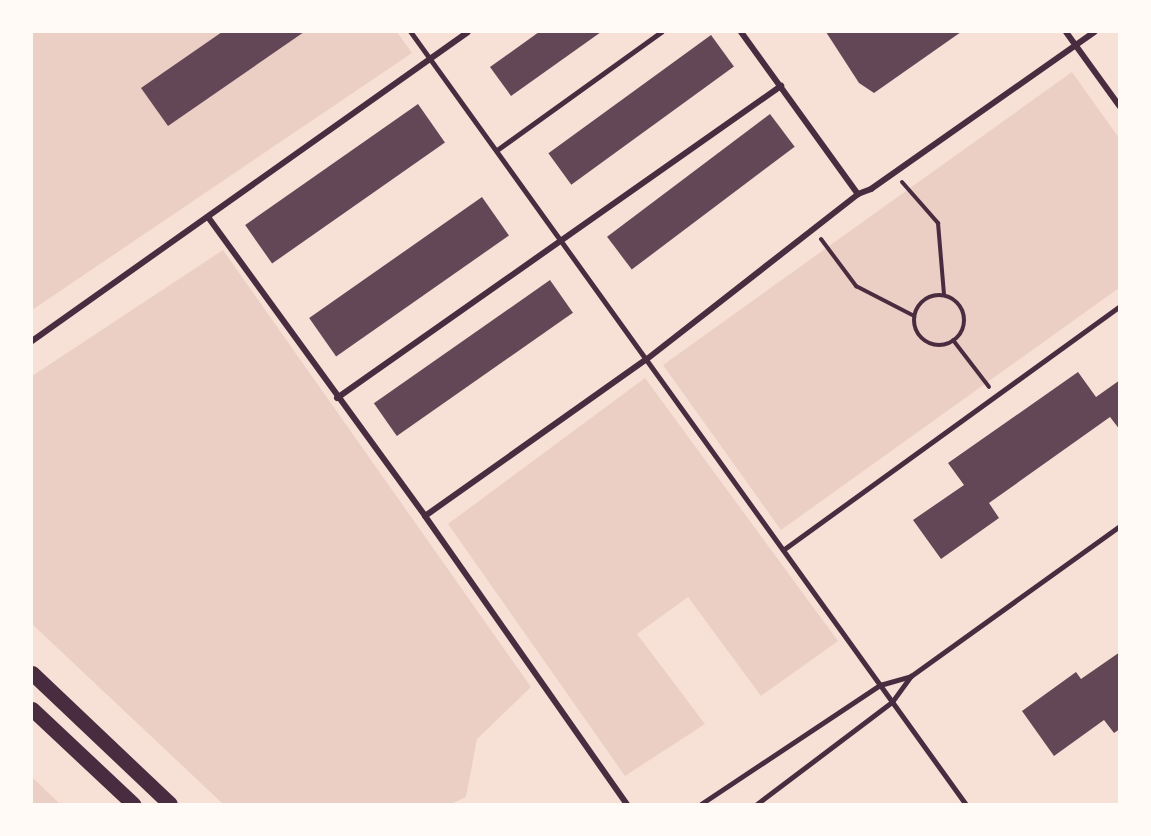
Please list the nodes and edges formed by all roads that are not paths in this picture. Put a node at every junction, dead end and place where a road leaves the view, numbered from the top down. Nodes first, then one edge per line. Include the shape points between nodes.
1 (411, 32) edge
2 (468, 32) edge
3 (661, 32) edge
4 (741, 32) edge
5 (1066, 32) edge
6 (1094, 32) edge
7 (1076, 45) junction
8 (430, 58) junction
9 (781, 86) junction
10 (1119, 106) edge
11 (496, 150) junction
12 (858, 194) junction
13 (208, 217) junction
14 (562, 242) junction
15 (1119, 306) edge
16 (32, 341) edge
17 (647, 359) junction
18 (337, 398) junction
19 (425, 516) junction
20 (1119, 526) edge
21 (783, 550) junction
22 (32, 674) edge
23 (911, 676) junction
24 (880, 685) junction
25 (892, 702) junction
26 (32, 710) edge
27 (133, 804) edge
28 (170, 804) edge
29 (627, 804) edge
30 (701, 804) edge
31 (757, 804) edge
32 (966, 804) edge

1 - 8 lane
2 - 8 street
3 - 11 lane
4 - 9 street
5 - 7 street
6 - 7 street
7 - 10 street
7 - 12 street via 871,189
8 - 11 lane
8 - 13 street
9 - 12 street
9 - 14 street
11 - 14 lane
12 - 17 street
13 - 16 street
13 - 18 street
14 - 17 lane
14 - 18 street
15 - 21 lane
17 - 19 street
17 - 21 lane
18 - 19 street
19 - 29 street
20 - 23 lane
21 - 24 lane
22 - 28 main road
23 - 24 lane
23 - 25 lane
24 - 25 lane
24 - 30 lane
25 - 31 lane
25 - 32 lane
26 - 27 main road

